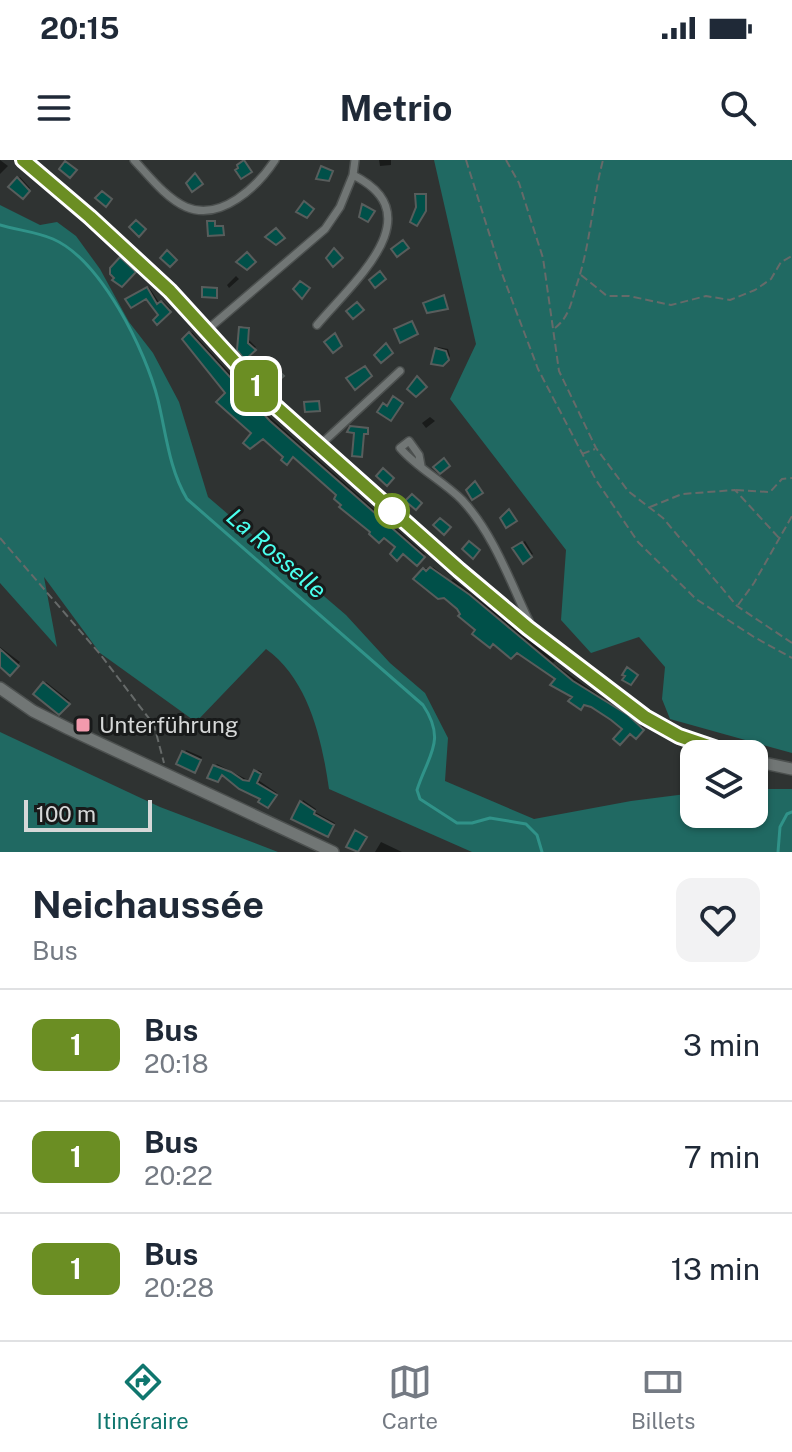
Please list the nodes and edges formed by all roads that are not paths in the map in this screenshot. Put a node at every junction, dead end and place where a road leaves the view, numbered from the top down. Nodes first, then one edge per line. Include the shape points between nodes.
1 (23, 160) edge
2 (134, 160) edge
3 (275, 160) edge
4 (355, 160) edge
5 (353, 175) junction
6 (317, 325) dead end
7 (207, 330) junction
8 (400, 371) dead end
9 (319, 446) junction
10 (421, 466) dead end
11 (528, 628) junction
12 (0, 688) edge
13 (691, 740) edge
14 (768, 764) edge
15 (792, 769) edge
16 (333, 852) edge

1 - 7 main road
2 - 3 street via 176,201 200,210 213,210 239,197
4 - 5 street
5 - 6 street via 382,195 390,212 386,234 374,258
5 - 7 street via 325,229
7 - 9 main road
8 - 9 street
9 - 11 main road
10 - 11 street via 476,518
11 - 13 main road via 645,717
12 - 16 main road via 33,711
14 - 15 main road

